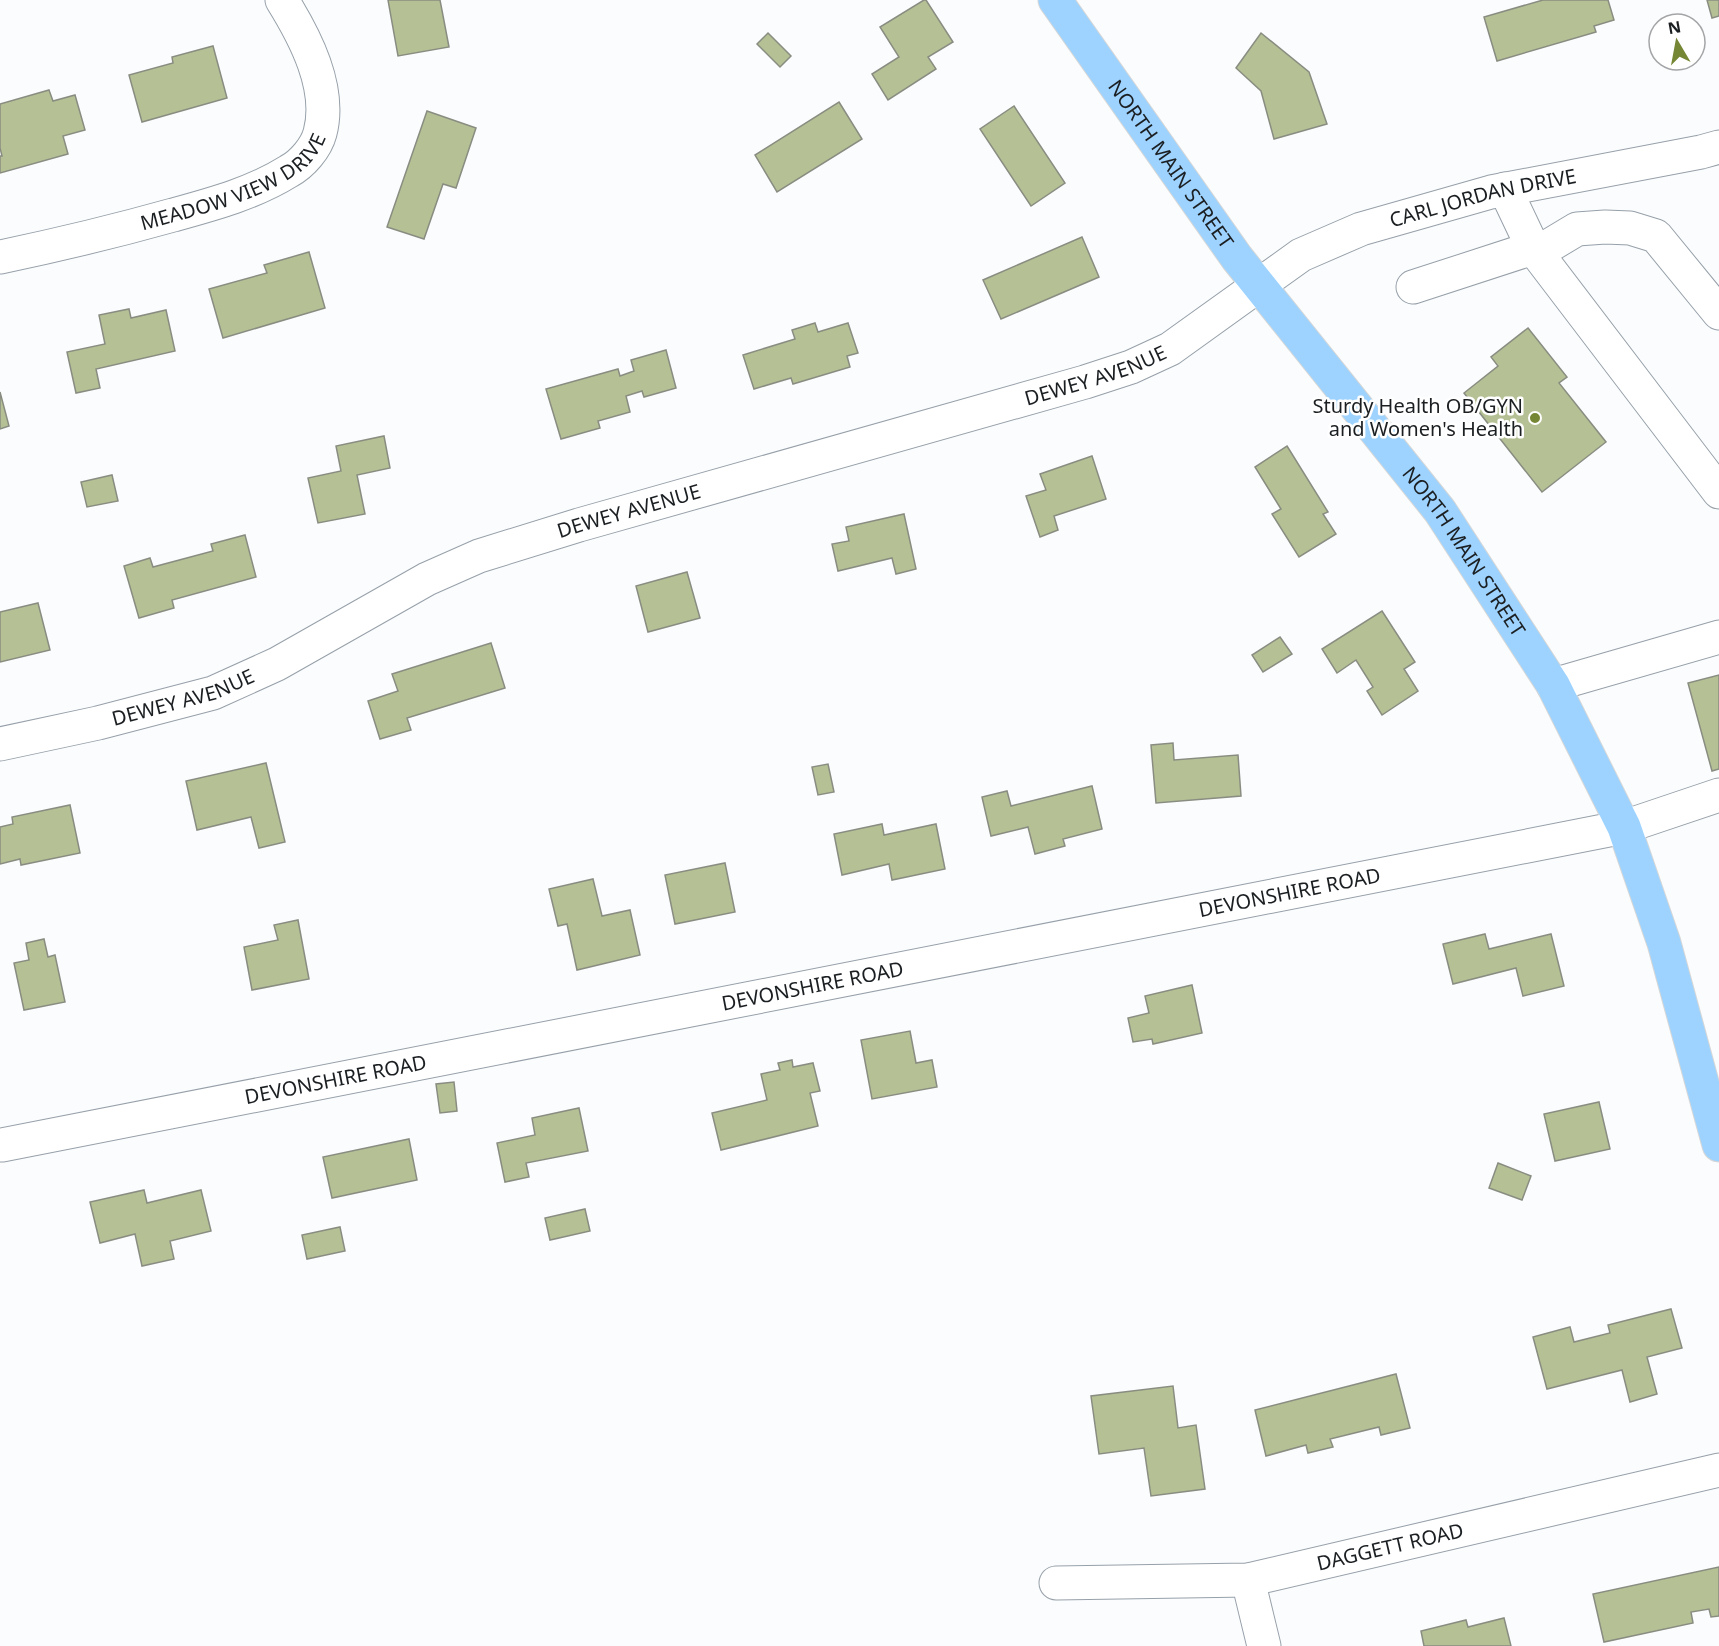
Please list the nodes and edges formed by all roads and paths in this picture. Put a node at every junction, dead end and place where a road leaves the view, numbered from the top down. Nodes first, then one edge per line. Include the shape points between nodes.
1 (282, 0) edge
2 (1055, 0) edge
3 (1719, 147) edge
4 (1505, 189) junction
5 (1535, 251) junction
6 (0, 257) edge
7 (1260, 286) junction
8 (1413, 287) dead end
9 (1719, 313) edge
10 (1719, 492) edge
11 (1719, 637) edge
12 (1553, 685) junction
13 (0, 744) edge
14 (1719, 795) edge
15 (1624, 827) junction
16 (1715, 1108) edge
17 (2, 1145) dead end
18 (1719, 1145) edge
19 (1719, 1470) edge
20 (1248, 1580) junction
21 (1056, 1583) dead end
22 (1264, 1646) edge

1 - 6 street, MEADOW VIEW DRIVE via 308,47 319,82 323,109 320,135 307,156 282,175 224,200 96,236
2 - 7 main road, NORTH MAIN STREET
3 - 4 street, CARL JORDAN DRIVE
4 - 5 street
4 - 7 street, CARL JORDAN DRIVE via 1361,229 1301,255
5 - 8 street
5 - 9 street via 1577,229 1630,228 1656,236
5 - 10 street
7 - 12 main road, NORTH MAIN STREET via 1440,511
7 - 13 street, DEWEY AVENUE via 1170,349 1131,367 490,553 427,579 277,664 213,693
11 - 12 street
12 - 15 main road, NORTH MAIN STREET
14 - 15 street, DEVONSHIRE ROAD
15 - 16 main road, NORTH MAIN STREET
15 - 17 street, DEVONSHIRE ROAD
16 - 18 main road, NORTH MAIN STREET
19 - 20 street, DAGGETT ROAD
20 - 21 street, DAGGETT ROAD
20 - 22 street

